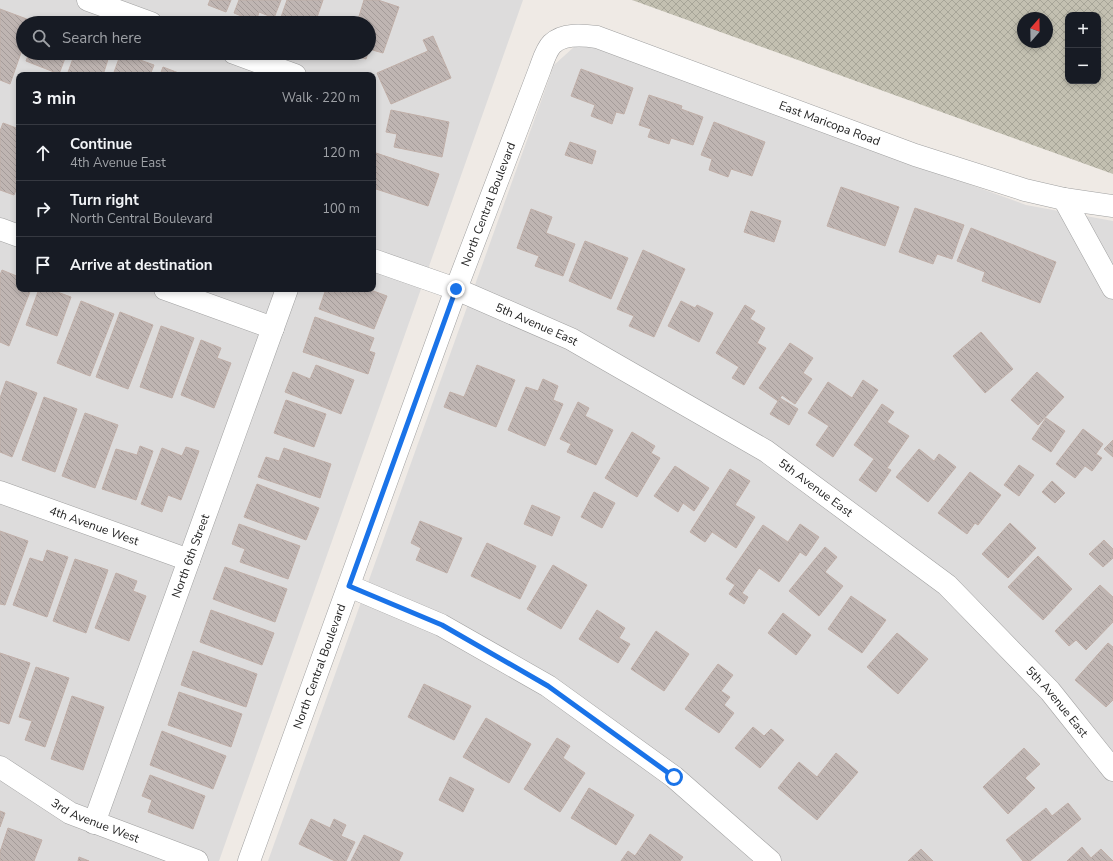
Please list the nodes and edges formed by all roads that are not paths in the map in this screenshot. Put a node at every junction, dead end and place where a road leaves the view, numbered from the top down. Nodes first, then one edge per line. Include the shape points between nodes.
1 (88, 0) edge
2 (133, 16) edge
3 (551, 44) joint
4 (253, 60) edge
5 (287, 72) edge
6 (1064, 199) junction
7 (1113, 206) edge
8 (0, 229) edge
9 (16, 235) edge
10 (376, 261) edge
11 (1113, 288) edge
12 (456, 289) junction
13 (173, 292) edge
14 (286, 292) edge
15 (273, 328) junction
16 (0, 492) edge
17 (189, 560) junction
18 (349, 586) junction
19 (0, 767) edge
20 (1113, 770) edge
21 (94, 823) junction
22 (197, 861) edge
23 (249, 861) edge
24 (770, 861) edge

1 - 2 street
3 - 6 street, East Maricopa Road via 569,36 597,36 915,155 1025,190
3 - 12 street, North Central Boulevard
4 - 5 street
6 - 7 street, East Maricopa Road
6 - 11 street
8 - 9 street
10 - 12 street, 5th Avenue East
12 - 18 street, North Central Boulevard
12 - 20 street, 5th Avenue East via 571,339 766,451 948,585 1050,691
13 - 15 street
14 - 15 street, North 6th Street
15 - 17 street, North 6th Street
16 - 17 street, 4th Avenue West
17 - 21 street, North 6th Street
18 - 23 street, North Central Boulevard
18 - 24 street via 442,625 548,686 674,777
19 - 21 street, 3rd Avenue West via 63,809
21 - 22 street, 3rd Avenue West

